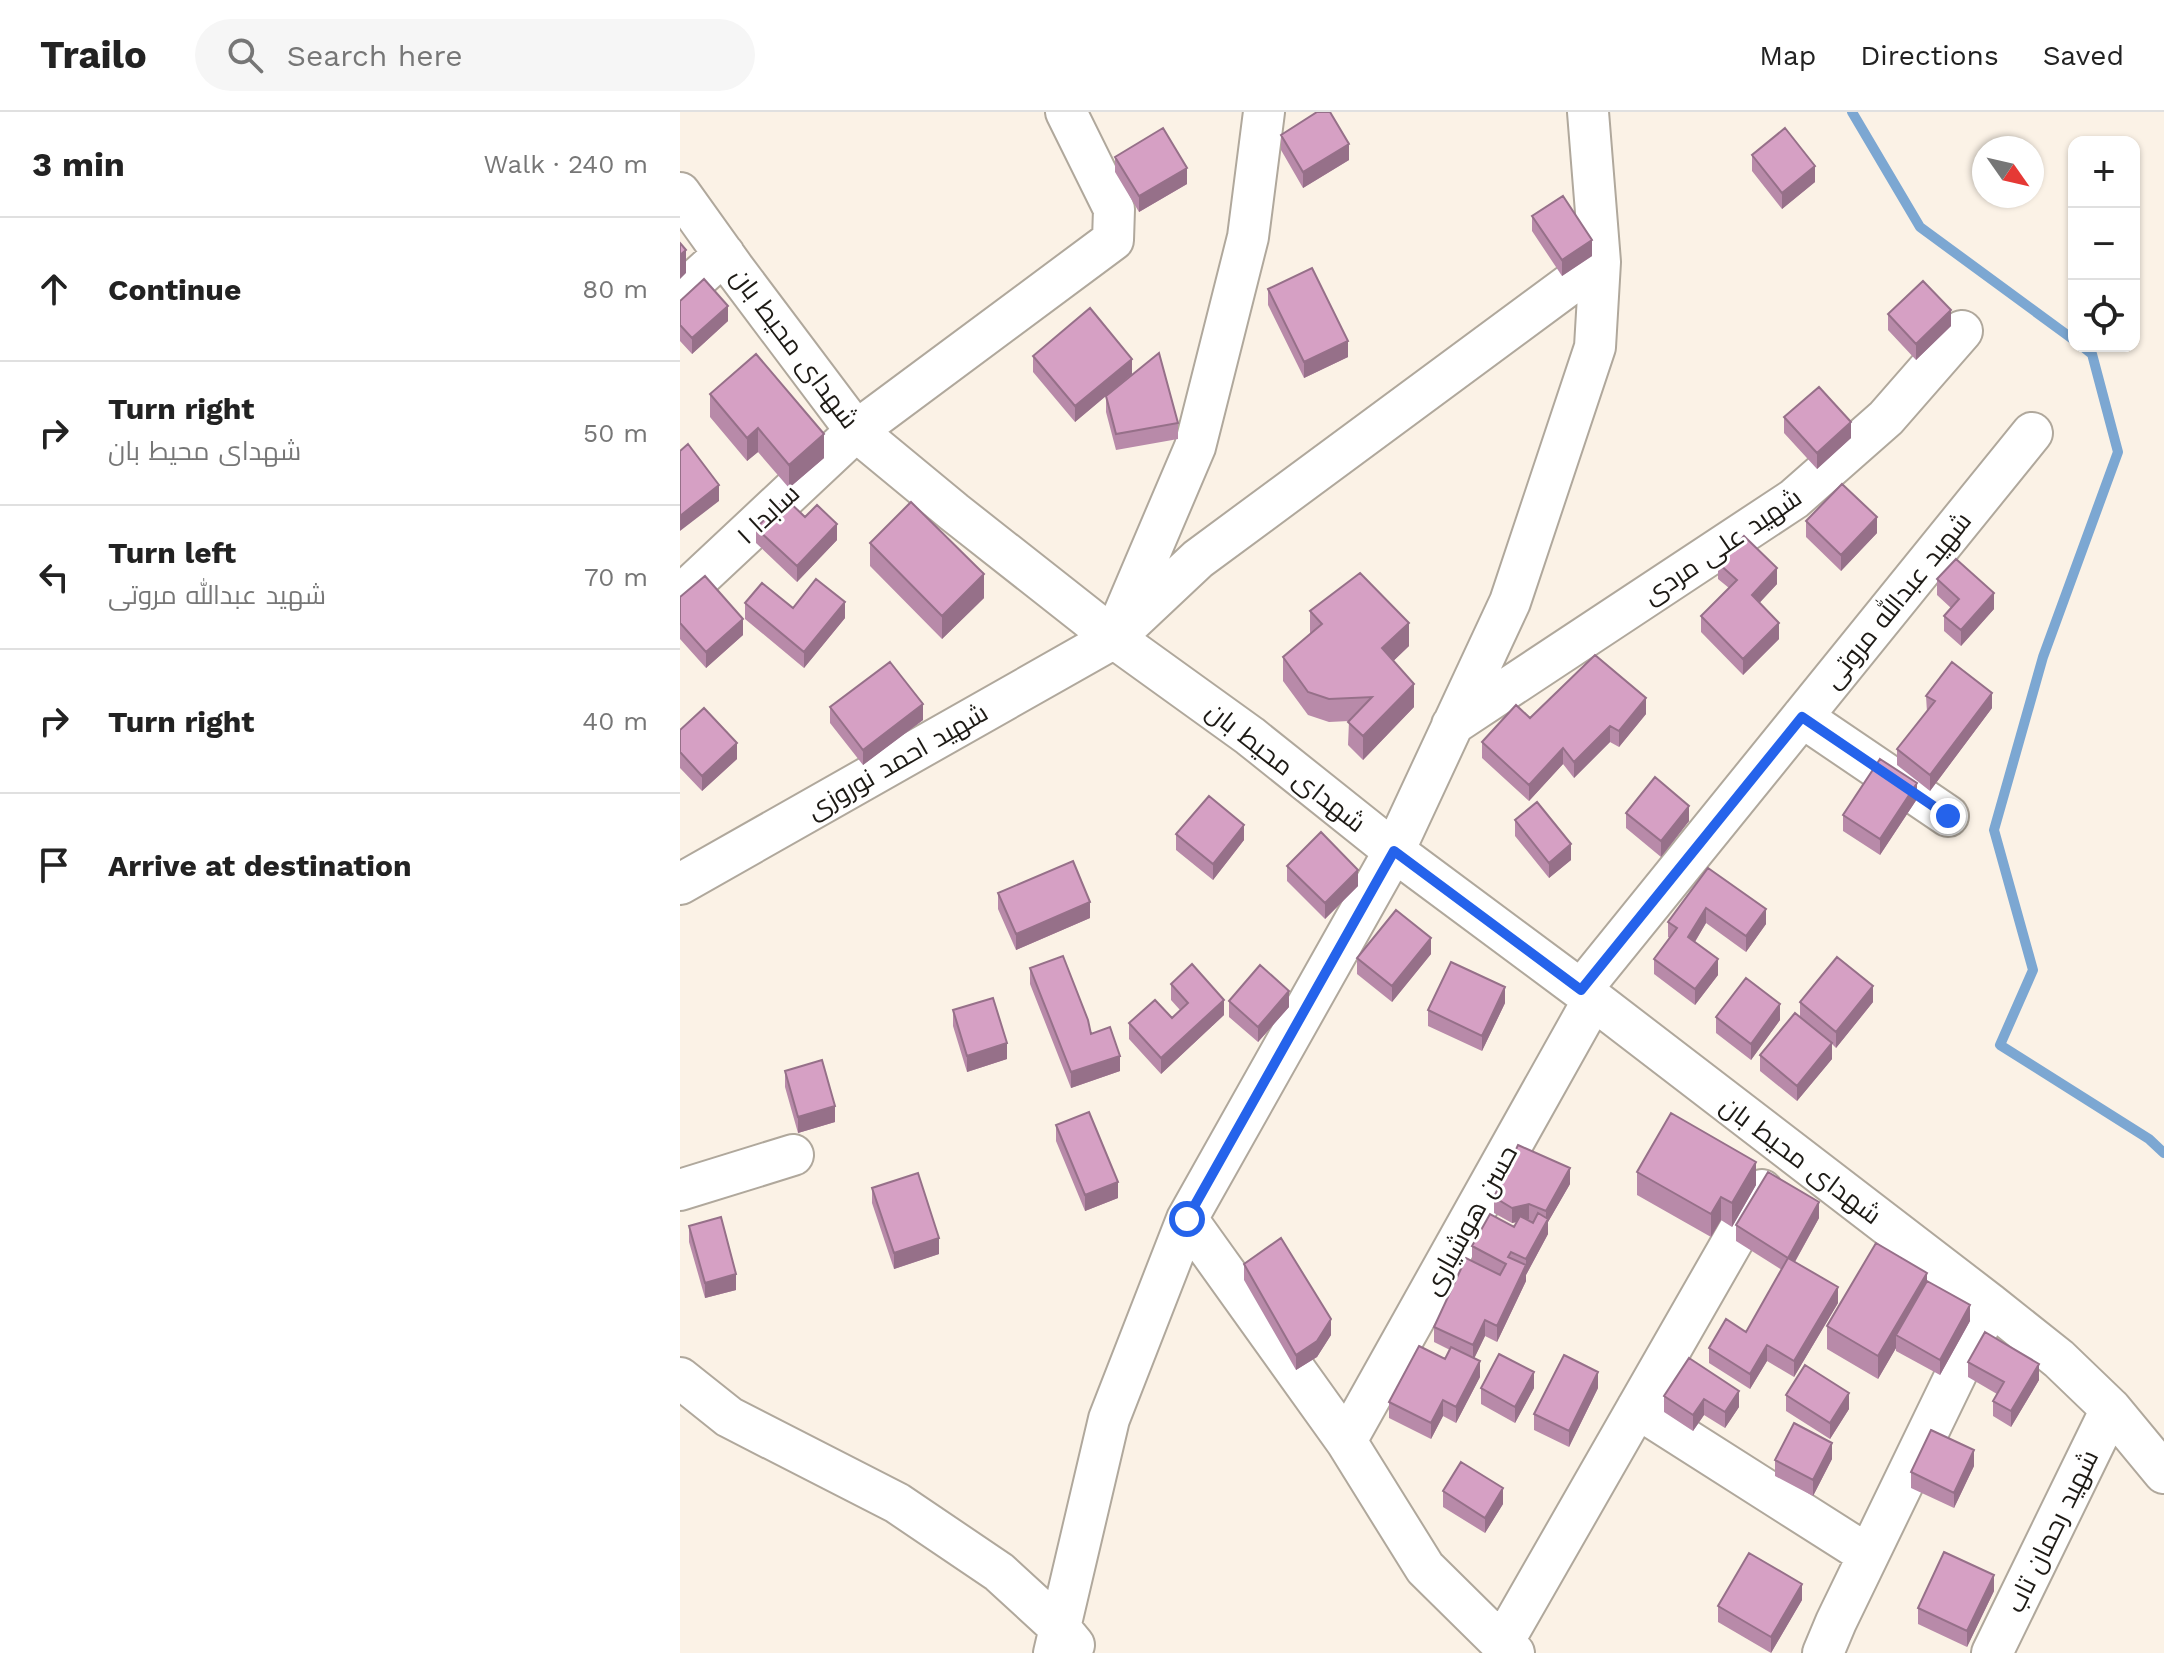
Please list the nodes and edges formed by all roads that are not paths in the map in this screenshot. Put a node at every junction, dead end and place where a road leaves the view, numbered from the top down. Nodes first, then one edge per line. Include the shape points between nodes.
1 (1066, 112) edge
2 (1264, 112) edge
3 (1588, 112) edge
4 (680, 193) edge
5 (724, 254) junction
6 (1600, 262) junction
7 (680, 294) edge
8 (1962, 331) dead end
9 (856, 431) junction
10 (2032, 433) dead end
11 (680, 596) edge
12 (1114, 638) junction
13 (1802, 717) junction
14 (1452, 725) junction
15 (1948, 816) dead end
16 (1394, 851) junction
17 (680, 884) edge
18 (1587, 995) junction
19 (1786, 1148) junction
20 (793, 1155) dead end
21 (680, 1190) edge
22 (1187, 1219) junction
23 (1990, 1304) junction
24 (680, 1378) edge
25 (1637, 1408) junction
26 (2111, 1409) junction
27 (1346, 1441) junction
28 (2164, 1473) edge
29 (1868, 1555) junction
30 (1065, 1645) edge
31 (1508, 1648) edge
32 (1823, 1653) edge
33 (1992, 1653) edge

1 - 9 street, سابدا ۱ via 1114,209 1113,240
2 - 12 street via 1248,237 1195,447
3 - 6 street
4 - 5 street, شهدای محیط بان
5 - 7 street
5 - 9 street, شهدای محیط بان
6 - 12 street, شهید احمد نوروزی via 1198,559
6 - 14 street via 1595,347 1510,602
8 - 14 street, شهید علی مردی via 1886,418 1794,499
9 - 11 street, سابدا ۱
9 - 12 street, شهدای محیط بان
10 - 13 street, شهید عبدالله مروتی
12 - 16 street, شهدای محیط بان via 1250,736
12 - 17 street, شهید احمد نوروزی
13 - 15 street
13 - 18 street, شهید عبدالله مروتی
14 - 16 street
16 - 18 street, شهدای محیط بان
16 - 22 street
18 - 19 street, شهدای محیط بان
18 - 27 street, حسن هوشیاری
19 - 23 street, شهدای محیط بان
19 - 25 street
20 - 21 street
22 - 27 street
22 - 30 street via 1109,1419
23 - 26 street, شهدای محیط بان
23 - 29 street
24 - 30 street via 729,1417 897,1503 999,1572
25 - 29 street
25 - 31 street
26 - 28 street, شهدای محیط بان
26 - 33 street, شهید رحمان تاب
27 - 31 street via 1425,1568
29 - 32 street

